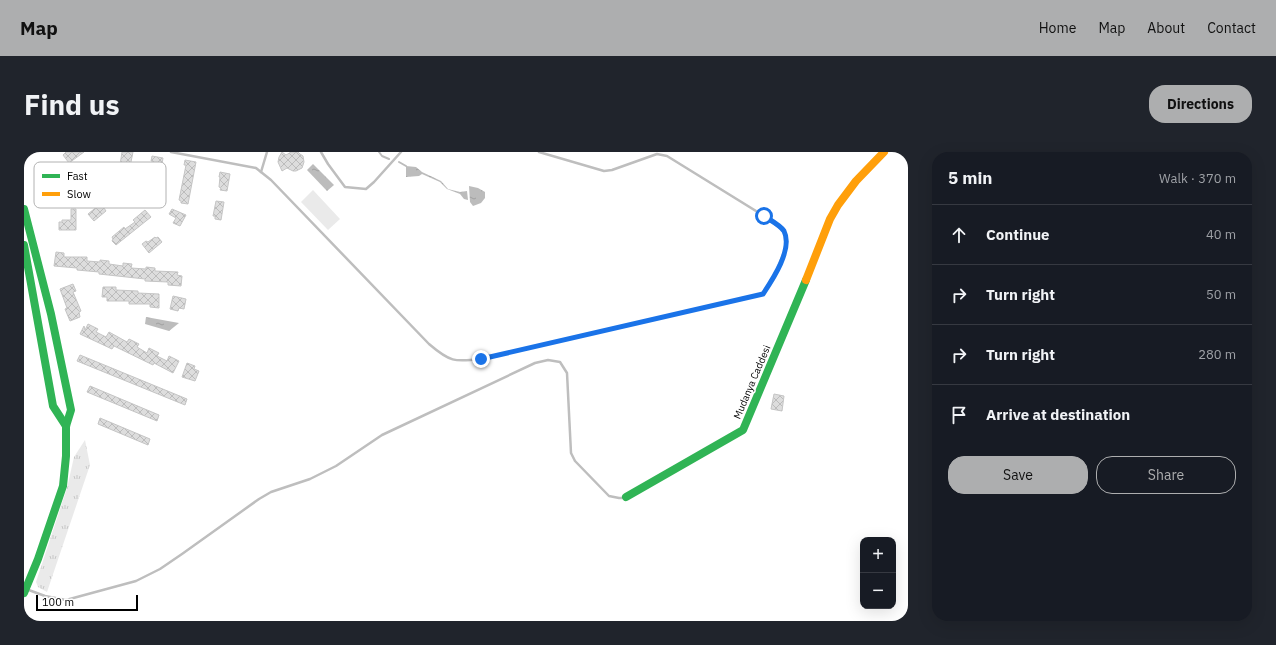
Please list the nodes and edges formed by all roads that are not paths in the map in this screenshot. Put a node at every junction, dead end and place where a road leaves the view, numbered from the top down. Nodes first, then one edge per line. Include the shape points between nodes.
1 (171, 152) edge
2 (267, 152) edge
3 (322, 152) edge
4 (401, 152) edge
5 (539, 152) edge
6 (884, 152) edge
7 (261, 172) junction
8 (24, 209) edge
9 (24, 245) edge
10 (66, 426) junction
11 (626, 497) joint
12 (25, 591) edge

1 - 7 lane via 256,168
2 - 7 lane
3 - 4 lane via 345,187 366,190
5 - 7 lane via 604,171 657,154 668,156 783,230 786,247 773,280 763,294 489,358 460,362 443,356 429,344
6 - 11 street, Mudanya Caddesi via 849,189 832,214 743,430
8 - 10 street via 51,314 71,410
9 - 10 street via 53,406
10 - 12 street via 62,486
11 - 12 lane via 609,496 575,461 571,453 567,373 560,362 548,360 535,363 382,435 336,466 310,479 271,492 160,569 136,581 66,600

